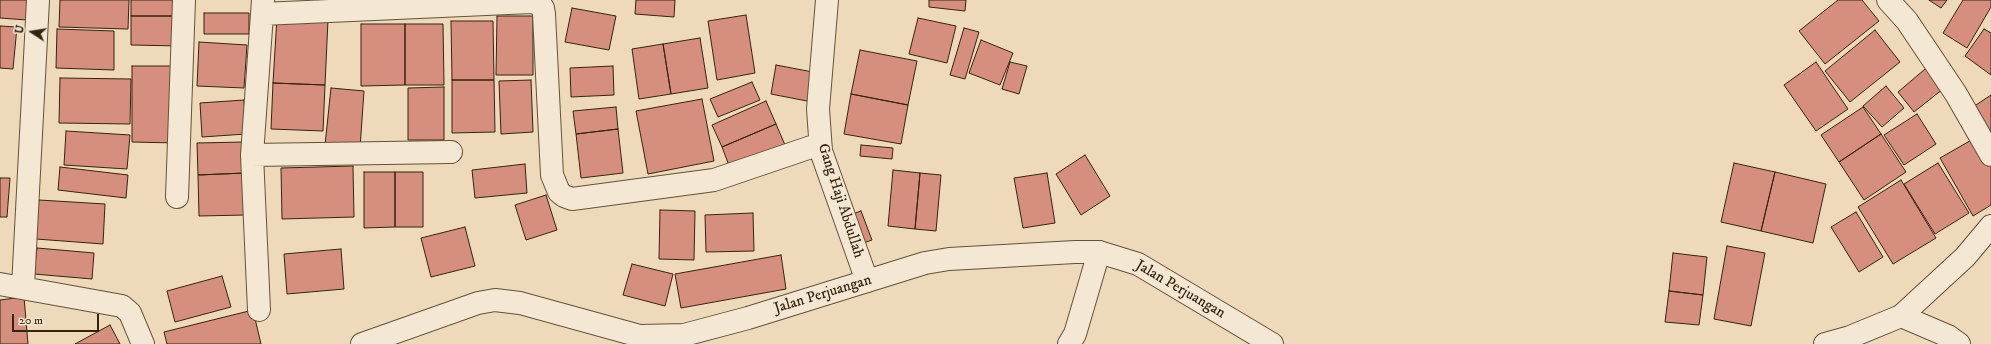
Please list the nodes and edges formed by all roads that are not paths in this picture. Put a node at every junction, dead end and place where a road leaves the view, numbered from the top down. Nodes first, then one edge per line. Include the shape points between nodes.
1 (38, 0) edge
2 (184, 0) edge
3 (827, 0) edge
4 (1888, 0) edge
5 (263, 7) edge
6 (820, 144) junction
7 (451, 152) dead end
8 (252, 155) junction
9 (1991, 155) edge
10 (177, 197) dead end
11 (1991, 226) edge
12 (1099, 252) junction
13 (866, 281) junction
14 (0, 284) edge
15 (23, 288) junction
16 (259, 310) dead end
17 (1901, 316) junction
18 (143, 344) edge
19 (362, 344) edge
20 (1069, 344) edge
21 (1272, 344) edge
22 (1825, 344) edge
23 (1959, 344) edge

1 - 15 street
2 - 10 street
3 - 6 street, Gang Haji Abdullah via 818,109
4 - 9 street via 1907,21 1956,94
5 - 6 street via 531,2 540,4 544,14 552,175 559,192 572,199 714,180
5 - 8 street
6 - 13 street, Gang Haji Abdullah
7 - 8 street
8 - 16 street
11 - 17 street via 1965,258
12 - 13 street, Jalan Perjuangan via 949,259 925,263
12 - 20 street via 1075,334
12 - 21 street, Jalan Perjuangan via 1138,264
13 - 19 street, Jalan Perjuangan via 684,335 640,336 520,303 495,300 478,303
14 - 15 street
15 - 18 street via 122,306 130,313
17 - 22 street via 1850,337
17 - 23 street via 1948,336

